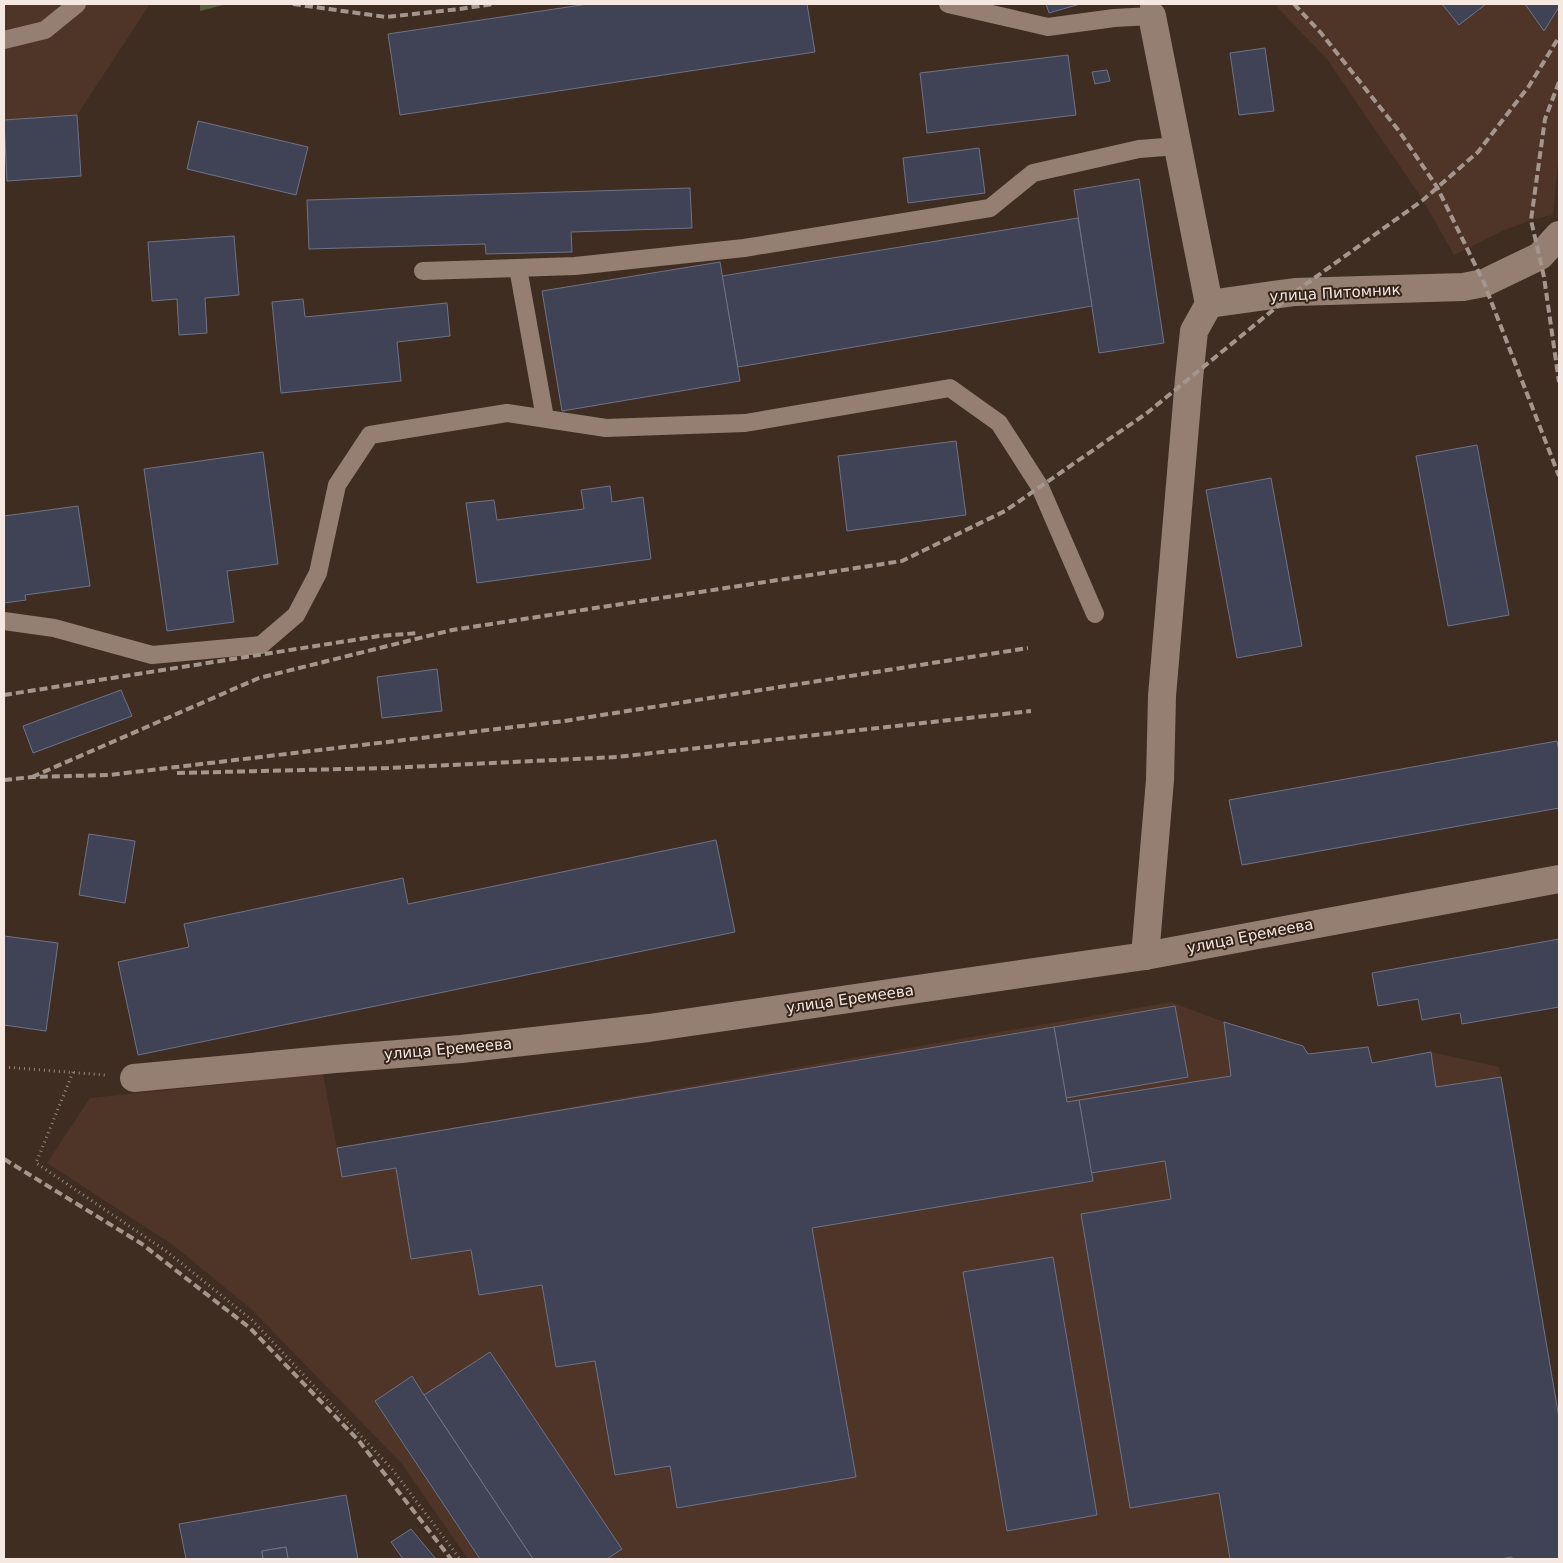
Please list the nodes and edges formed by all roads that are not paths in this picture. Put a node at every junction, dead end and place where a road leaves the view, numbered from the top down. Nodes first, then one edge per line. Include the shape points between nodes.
1 (77, 4) edge
2 (948, 4) edge
3 (1150, 10) edge
4 (4, 40) edge
5 (1178, 146) junction
6 (1559, 235) edge
7 (518, 268) junction
8 (423, 271) dead end
9 (1209, 304) junction
10 (545, 418) junction
11 (1095, 614) dead end
12 (4, 620) edge
13 (1559, 879) edge
14 (1145, 956) junction
15 (134, 1078) road end

1 - 4 lane via 45,30
2 - 3 lane via 1048,27
3 - 5 street
5 - 7 lane via 1139,149 1033,173 990,208 744,248 575,266
5 - 9 street
6 - 9 street, улица Питомник via 1540,256 1484,284 1295,292
7 - 8 lane
7 - 10 lane
9 - 14 street via 1194,331 1189,379 1162,696 1160,780
10 - 11 lane via 606,428 745,423 950,388 999,423 1035,479
10 - 12 lane via 507,412 370,435 337,485 318,574 296,615 261,645 152,655 54,628
13 - 14 street, улица Еремеева
14 - 15 street, улица Еремеева via 648,1028 461,1049

